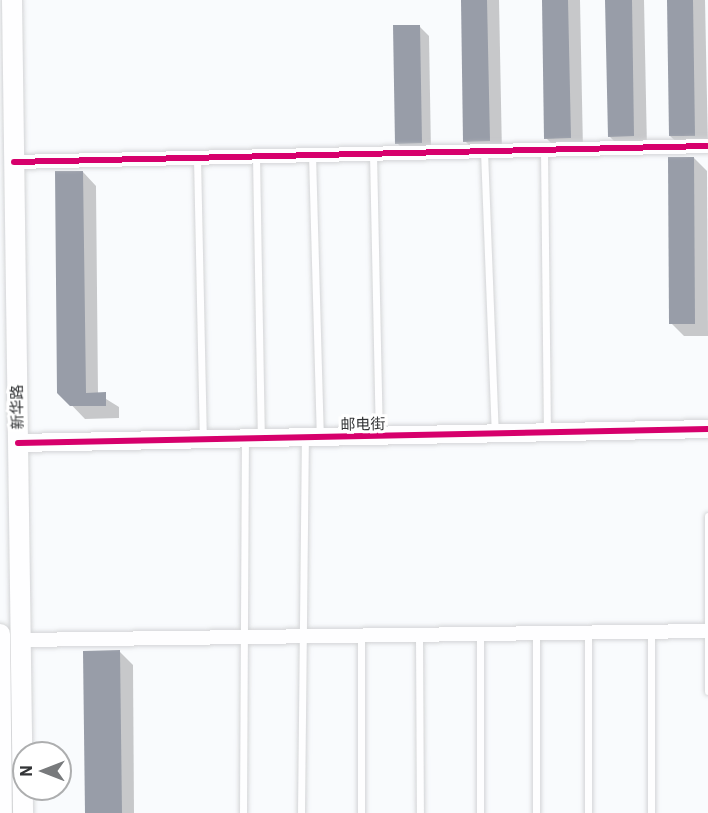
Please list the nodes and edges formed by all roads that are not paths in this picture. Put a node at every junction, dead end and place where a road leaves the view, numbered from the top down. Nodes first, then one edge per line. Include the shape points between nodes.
1 (12, 0) edge
2 (708, 146) edge
3 (544, 150) junction
4 (484, 151) junction
5 (373, 154) junction
6 (312, 155) junction
7 (256, 157) junction
8 (197, 158) junction
9 (14, 162) junction
10 (708, 429) edge
11 (547, 432) junction
12 (495, 434) junction
13 (379, 436) junction
14 (312, 437) junction
15 (253, 438) junction
16 (203, 439) junction
17 (18, 443) junction
18 (708, 516) edge
19 (708, 631) edge
20 (588, 632) junction
21 (651, 632) junction
22 (536, 633) junction
23 (0, 634) edge
24 (419, 634) junction
25 (480, 634) junction
26 (361, 635) junction
27 (304, 636) junction
28 (244, 637) junction
29 (20, 640) junction
30 (708, 691) edge
31 (2, 813) edge
32 (22, 813) edge
33 (243, 813) edge
34 (301, 813) edge
35 (361, 813) edge
36 (420, 813) edge
37 (480, 813) edge
38 (536, 813) edge
39 (588, 813) edge
40 (651, 813) edge

1 - 9 main road, 新华路
2 - 3 street
3 - 4 street
3 - 11 lane
4 - 5 street
4 - 12 lane
5 - 6 street
5 - 13 lane
6 - 7 street
6 - 14 lane
7 - 8 street
7 - 15 lane
8 - 9 street
8 - 16 lane
9 - 17 main road, 新华路
10 - 11 street, 邮电街
11 - 12 street, 邮电街
12 - 13 street, 邮电街
13 - 14 street, 邮电街
14 - 15 street, 邮电街
14 - 27 lane
15 - 16 street, 邮电街
15 - 28 lane
16 - 17 street, 邮电街
17 - 29 main road, 新华路
18 - 19 lane
19 - 21 street
19 - 30 lane
20 - 21 street
20 - 22 street
20 - 39 lane
21 - 40 lane
22 - 25 street
22 - 38 lane
23 - 31 main road
24 - 25 street
24 - 26 street
24 - 36 lane
25 - 37 lane
26 - 27 street
26 - 35 lane
27 - 28 street
27 - 34 lane
28 - 29 street
28 - 33 lane
29 - 32 main road, 新华路

